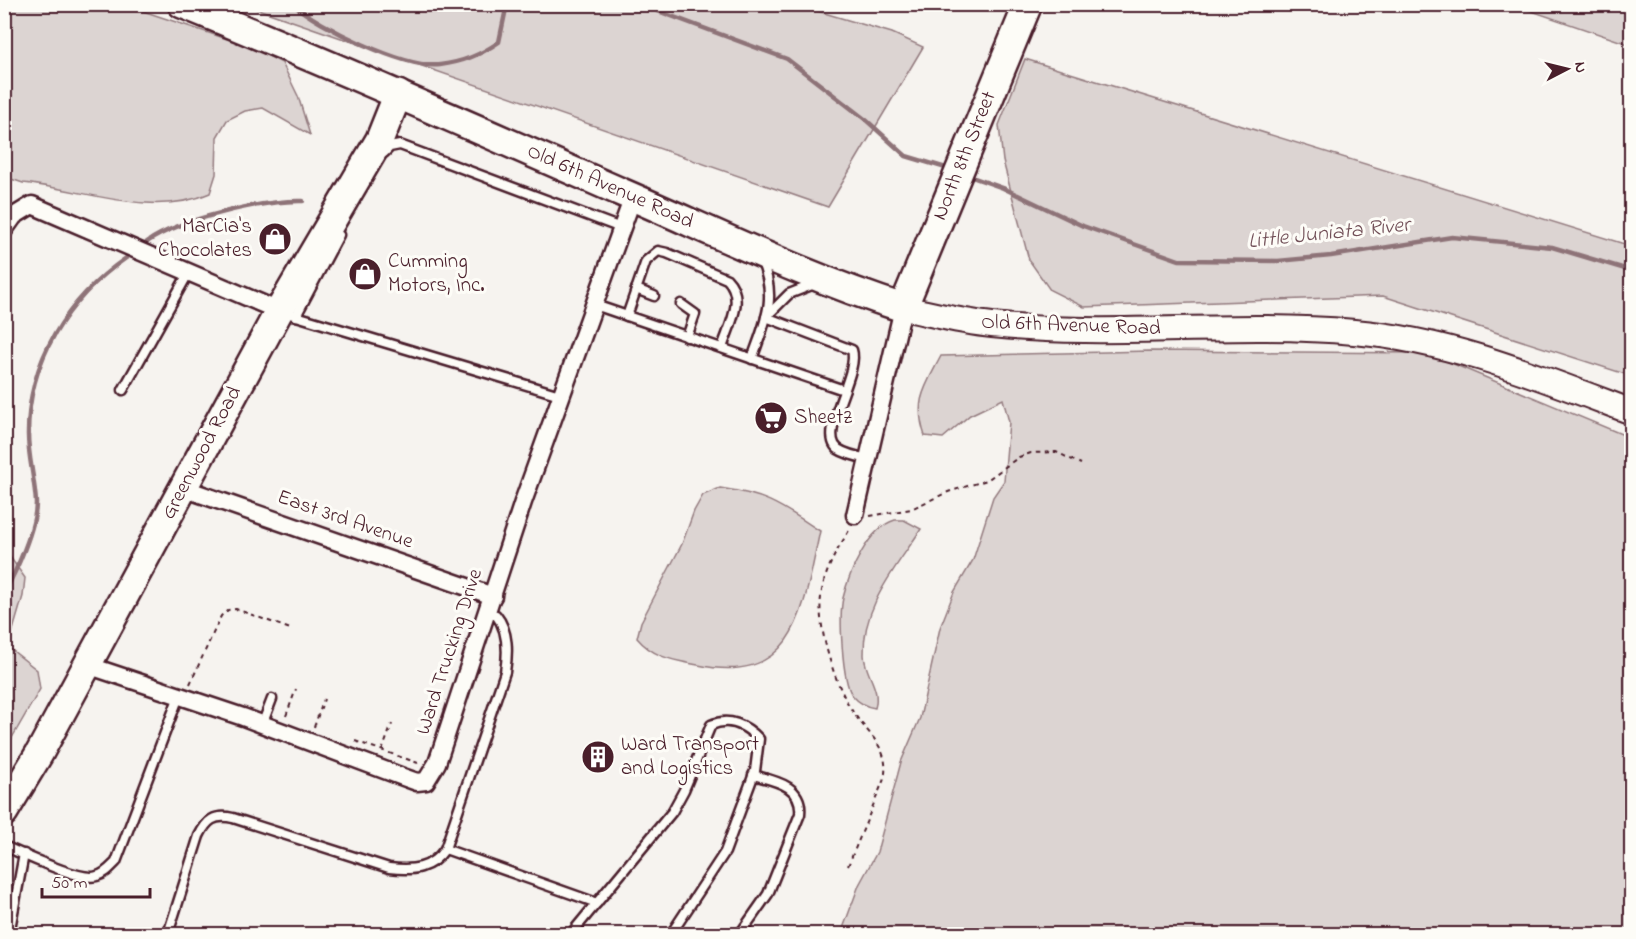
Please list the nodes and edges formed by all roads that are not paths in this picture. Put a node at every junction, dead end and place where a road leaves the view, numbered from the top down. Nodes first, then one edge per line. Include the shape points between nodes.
1 (182, 4) edge
2 (1028, 4) edge
3 (398, 94) junction
4 (375, 168) dead end
5 (633, 197) junction
6 (621, 228) junction
7 (4, 230) edge
8 (341, 231) dead end
9 (754, 250) junction
10 (189, 273) junction
11 (826, 279) junction
12 (636, 289) junction
13 (654, 296) dead end
14 (592, 304) junction
15 (681, 304) dead end
16 (903, 308) junction
17 (287, 313) junction
18 (627, 316) junction
19 (766, 317) junction
20 (687, 337) junction
21 (722, 348) junction
22 (752, 359) junction
23 (123, 390) dead end
24 (844, 390) junction
25 (560, 396) junction
26 (1632, 412) edge
27 (869, 459) junction
28 (183, 488) junction
29 (855, 515) road end
30 (493, 596) junction
31 (487, 613) junction
32 (87, 665) junction
33 (181, 697) junction
34 (272, 699) dead end
35 (262, 725) junction
36 (753, 775) junction
37 (4, 812) edge
38 (4, 846) edge
39 (445, 849) junction
40 (24, 854) junction
41 (597, 903) junction
42 (9, 934) edge
43 (168, 934) edge
44 (571, 934) edge
45 (671, 934) edge
46 (740, 934) edge

1 - 3 main road, Old 6th Avenue Road
2 - 16 main road, North 8th Street
3 - 5 main road, Old 6th Avenue Road
3 - 17 main road, Greenwood Road via 380,139
4 - 6 lane via 390,147 400,145
5 - 6 street, Ward Trucking Drive
5 - 9 main road, Old 6th Avenue Road
6 - 14 street, Ward Trucking Drive
7 - 10 street via 14,216 32,205
8 - 17 lane
9 - 11 main road, Old 6th Avenue Road
9 - 19 lane via 770,284
10 - 17 street
10 - 23 lane
11 - 16 main road, Old 6th Avenue Road
11 - 19 lane via 789,294
12 - 13 lane
12 - 18 lane
12 - 21 lane via 646,261 658,251 727,279 737,292
14 - 18 lane
14 - 25 street, Ward Trucking Drive
15 - 20 lane via 695,314
16 - 26 main road, Old 6th Avenue Road via 974,323 1036,329 1308,330 1391,336 1467,354
16 - 27 street
17 - 25 lane
17 - 28 main road, Greenwood Road
18 - 20 lane
19 - 22 lane
19 - 24 lane via 852,350 853,362
20 - 21 lane
21 - 22 lane
22 - 24 lane
24 - 27 lane via 832,441 846,453
25 - 30 street, Ward Trucking Drive
27 - 29 street
28 - 30 street, East 3rd Avenue
28 - 32 main road, Greenwood Road
30 - 31 street, Ward Trucking Drive
31 - 35 street, Ward Trucking Drive via 437,763 426,781 417,782
31 - 39 lane via 496,615 503,627 507,647 505,672
32 - 33 street, Ward Trucking Drive
32 - 37 main road, Greenwood Road
33 - 35 street, Ward Trucking Drive
33 - 40 lane via 116,862 108,871 91,877
34 - 35 lane
36 - 41 lane via 759,739 734,722 711,725 672,812
36 - 45 lane via 725,852
36 - 46 lane via 791,788 801,804 768,894
38 - 40 lane
39 - 41 lane
39 - 43 lane via 428,866 389,868 233,818 213,817 199,836
40 - 42 lane
41 - 44 lane

